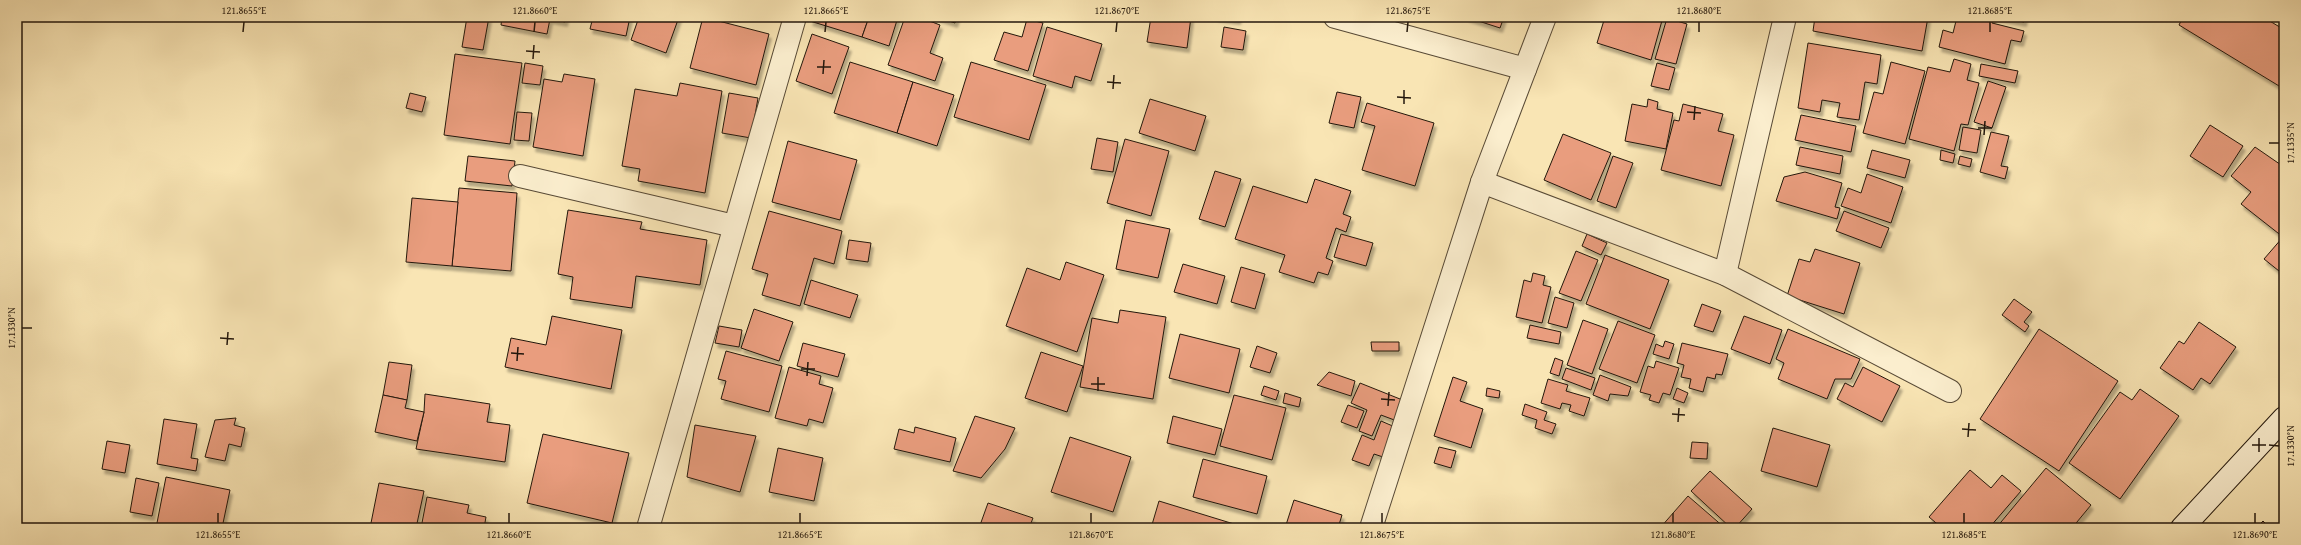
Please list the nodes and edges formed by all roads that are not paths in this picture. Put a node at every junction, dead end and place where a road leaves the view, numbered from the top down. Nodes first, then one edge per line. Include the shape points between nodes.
1 (795, 17) edge
2 (1335, 17) edge
3 (1545, 17) edge
4 (1785, 17) edge
5 (1525, 69) junction
6 (520, 176) dead end
7 (1482, 182) junction
8 (734, 226) junction
9 (1726, 274) junction
10 (1950, 391) dead end
11 (2284, 418) edge
12 (648, 528) edge
13 (1371, 528) edge
14 (2182, 528) edge

1 - 8 street
2 - 5 street
3 - 5 street
4 - 9 street
5 - 7 street
6 - 8 street
7 - 9 street
7 - 13 street
8 - 12 street
9 - 10 street
11 - 14 street

